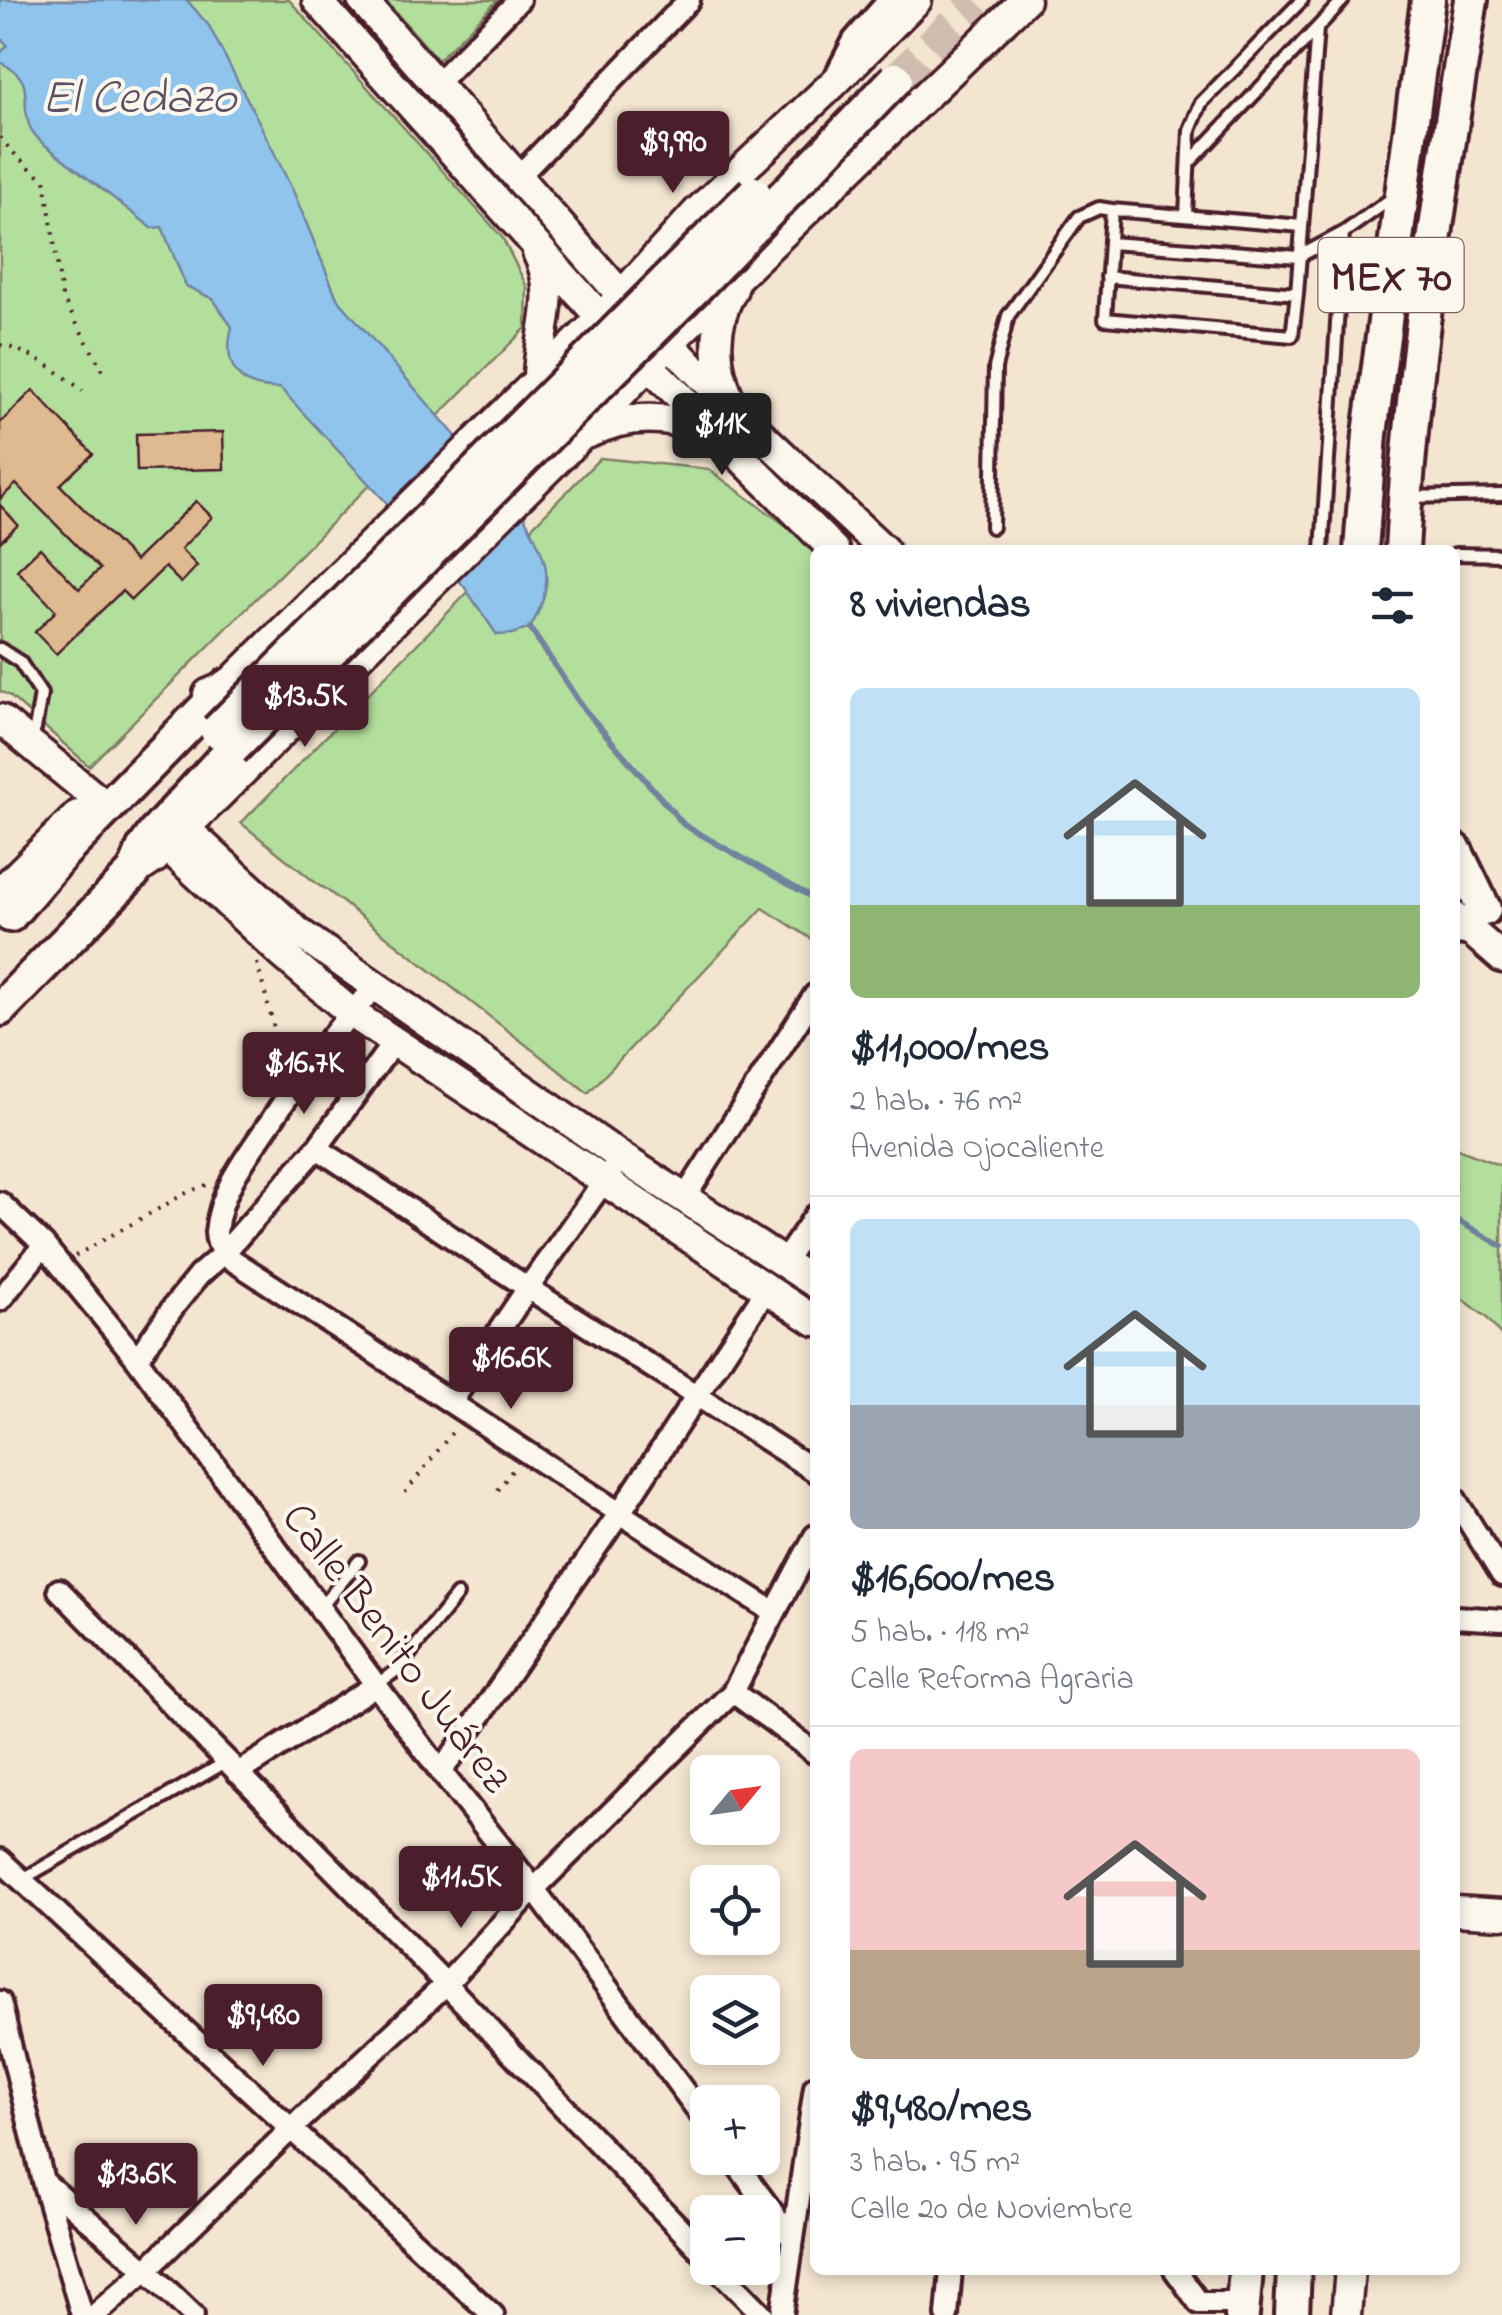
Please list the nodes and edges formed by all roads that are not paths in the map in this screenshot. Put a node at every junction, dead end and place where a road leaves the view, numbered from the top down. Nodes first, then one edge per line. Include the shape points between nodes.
1 (318, 0) edge
2 (362, 0) edge
3 (519, 0) edge
4 (690, 0) edge
5 (889, 0) edge
6 (917, 0) edge
7 (1025, 0) edge
8 (1302, 0) edge
9 (1343, 0) edge
10 (1431, 0) edge
11 (1472, 0) edge
12 (1317, 28) junction
13 (888, 72) tunnel mouth
14 (436, 84) junction
15 (833, 84) junction
16 (1190, 162) junction
17 (518, 177) junction
18 (1402, 190) junction
19 (1112, 210) junction
20 (697, 212) junction
21 (1186, 215) junction
22 (1302, 226) junction
23 (1342, 233) junction
24 (525, 234) junction
25 (1110, 243) junction
26 (1298, 256) junction
27 (746, 269) junction
28 (1107, 277) junction
29 (1297, 294) junction
30 (622, 296) junction
31 (716, 298) junction
32 (601, 318) junction
33 (668, 344) junction
34 (648, 366) junction
35 (528, 389) junction
36 (739, 414) junction
37 (726, 442) junction
38 (572, 445) junction
39 (1502, 495) edge
40 (1405, 498) junction
41 (992, 527) dead end
42 (829, 545) edge
43 (879, 545) edge
44 (1322, 545) edge
45 (1361, 545) edge
46 (1402, 545) edge
47 (1460, 554) edge
48 (1502, 555) edge
49 (0, 649) edge
50 (227, 686) junction
51 (0, 719) edge
52 (224, 740) junction
53 (30, 741) junction
54 (96, 798) junction
55 (169, 831) junction
56 (1460, 864) edge
57 (1460, 888) edge
58 (3, 911) edge
59 (1479, 918) edge
60 (1502, 958) edge
61 (376, 986) junction
62 (810, 1003) edge
63 (0, 1010) edge
64 (350, 1012) junction
65 (393, 1043) junction
66 (317, 1148) junction
67 (622, 1156) junction
68 (604, 1181) junction
69 (685, 1197) junction
70 (0, 1203) edge
71 (810, 1223) edge
72 (44, 1245) junction
73 (222, 1254) junction
74 (784, 1262) junction
75 (810, 1280) edge
76 (528, 1288) junction
77 (766, 1290) junction
78 (0, 1300) edge
79 (810, 1317) edge
80 (137, 1359) junction
81 (697, 1395) junction
82 (460, 1406) junction
83 (810, 1468) edge
84 (1460, 1507) edge
85 (619, 1514) junction
86 (810, 1545) edge
87 (359, 1561) dead end
88 (1502, 1575) edge
89 (59, 1590) dead end
90 (457, 1595) dead end
91 (320, 1608) junction
92 (774, 1612) junction
93 (1460, 1617) edge
94 (1502, 1620) edge
95 (376, 1684) junction
96 (733, 1692) junction
97 (810, 1749) edge
98 (232, 1768) junction
99 (441, 1772) junction
100 (0, 1860) edge
101 (22, 1880) junction
102 (534, 1889) junction
103 (1460, 1911) edge
104 (1502, 1914) edge
105 (446, 1984) junction
106 (0, 2002) edge
107 (690, 2100) edge
108 (810, 2122) edge
109 (291, 2128) junction
110 (745, 2175) edge
111 (43, 2181) junction
112 (690, 2239) edge
113 (793, 2240) junction
114 (146, 2270) junction
115 (950, 2275) edge
116 (1177, 2275) edge
117 (1294, 2275) edge
118 (1350, 2275) edge
119 (733, 2285) edge
120 (1244, 2296) edge
121 (1194, 2309) edge
122 (82, 2315) edge
123 (94, 2315) edge
124 (193, 2315) edge
125 (493, 2315) edge
126 (762, 2315) edge
127 (782, 2315) edge
128 (946, 2315) edge
129 (1292, 2315) edge
130 (1346, 2315) edge

1 - 24 street
2 - 14 street
3 - 14 street
4 - 17 street
5 - 15 street via 854,40
6 - 15 street
7 - 27 street
8 - 16 lane via 1201,103 1190,130
9 - 12 lane
10 - 18 main road, MEX 70
11 - 40 main road, MEX 70 via 1429,268
12 - 16 lane
12 - 22 lane
13 - 52 main road, bridge via 538,412
14 - 17 street
15 - 20 street
16 - 21 lane
17 - 30 street
18 - 23 lane
18 - 45 main road, MEX 70
19 - 21 lane
19 - 25 lane
19 - 41 lane via 1079,217 1008,316 995,368
20 - 30 street
20 - 31 street via 682,245 680,274 694,293
21 - 22 lane
22 - 26 lane
23 - 26 lane
23 - 44 lane
24 - 32 street
24 - 35 street via 541,260 549,307
25 - 26 lane
25 - 28 lane
26 - 29 lane
27 - 31 street
27 - 36 street via 723,310 717,342 724,388
28 - 29 lane
28 - 29 lane via 1104,319 1292,336
30 - 32 street
30 - 33 street
31 - 33 street
32 - 34 street
32 - 35 street
33 - 34 street
33 - 36 street
34 - 37 street
34 - 38 street
35 - 38 street via 566,402 575,427
35 - 50 street
36 - 43 street
37 - 38 street via 681,422 648,418 612,424
37 - 42 street
38 - 55 street
39 - 40 lane
40 - 46 main road, MEX 70
47 - 48 lane
49 - 53 lane via 20,662 41,694
50 - 54 street via 186,708
50 - 58 main road
51 - 53 street
52 - 55 main road
52 - 58 main road
53 - 54 street
54 - 58 street
55 - 61 street
55 - 63 main road via 144,848 134,872
55 - 64 street via 281,953
56 - 59 main road
57 - 59 street
59 - 60 street
61 - 64 street
61 - 67 street
62 - 69 street
64 - 65 street
64 - 73 street via 235,1174 215,1237
65 - 66 street
65 - 68 street
66 - 73 street
66 - 76 street
67 - 68 street
67 - 69 street
68 - 76 street
68 - 77 street
69 - 74 street
70 - 72 street, Calle Benito Juárez
71 - 74 street
72 - 78 street
72 - 80 street, Calle Benito Juárez
73 - 80 street via 186,1290
73 - 82 street
74 - 75 street
76 - 81 street
76 - 82 street
77 - 79 street
77 - 81 street
80 - 91 street, Calle Benito Juárez
81 - 83 street
81 - 85 street
82 - 85 street
84 - 88 street
85 - 92 street
85 - 99 street
86 - 92 street
87 - 91 lane
89 - 98 street
90 - 95 lane via 396,1671
91 - 95 street, Calle Benito Juárez
92 - 96 street
93 - 94 street
95 - 98 street
95 - 99 street, Calle Benito Juárez
96 - 97 street
96 - 102 street
98 - 101 lane
98 - 105 street
99 - 102 street, Calle Benito Juárez
100 - 101 street
101 - 109 street
102 - 105 street
102 - 107 street, Calle Benito Juárez
103 - 104 street
105 - 109 street
105 - 112 street
106 - 111 street
108 - 113 street
109 - 114 street
109 - 125 street
110 - 113 street
111 - 114 street
111 - 122 street
113 - 127 street
114 - 123 street
114 - 124 street
115 - 128 street
116 - 121 street
117 - 129 main road
118 - 130 street
119 - 126 street
120 - 121 street

